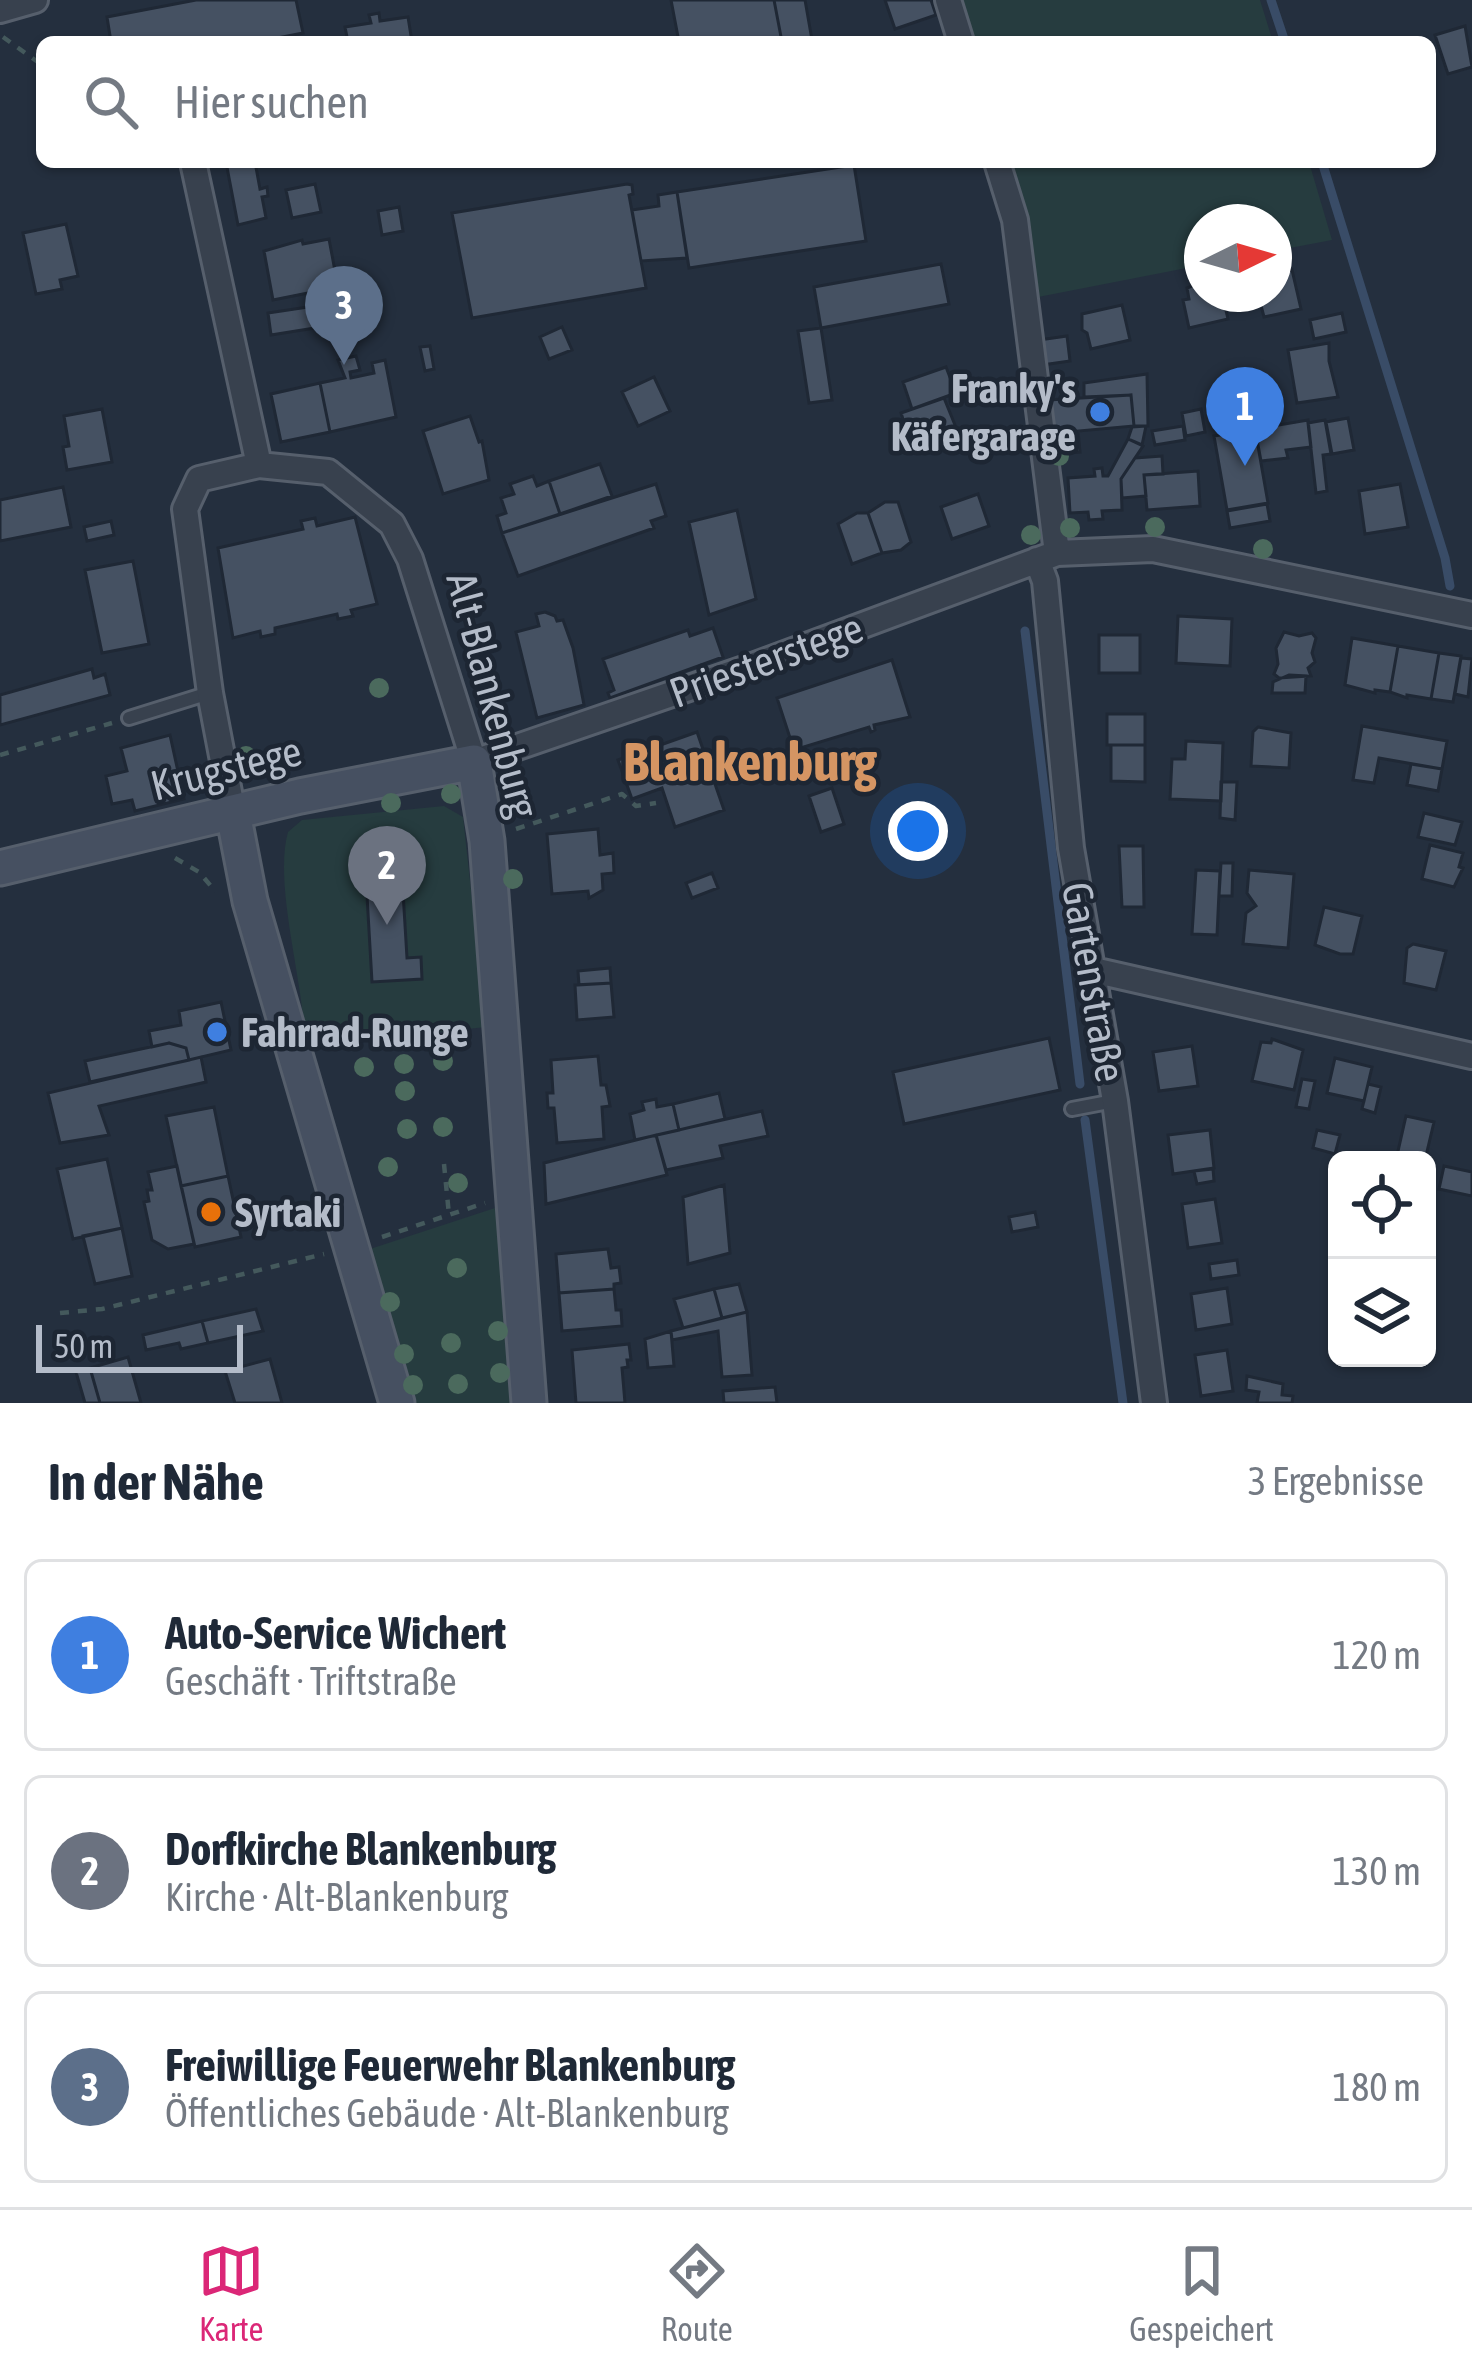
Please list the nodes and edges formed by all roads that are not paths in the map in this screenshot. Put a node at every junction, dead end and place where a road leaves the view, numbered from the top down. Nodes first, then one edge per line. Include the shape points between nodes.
1 (35, 0) edge
2 (948, 0) edge
3 (0, 10) edge
4 (959, 36) edge
5 (195, 168) edge
6 (1000, 168) edge
7 (259, 466) junction
8 (1047, 557) junction
9 (1472, 615) edge
10 (210, 693) junction
11 (128, 718) road end
12 (474, 762) junction
13 (233, 813) junction
14 (0, 868) edge
15 (1093, 970) junction
16 (1472, 1056) edge
17 (1115, 1101) junction
18 (1072, 1109) dead end
19 (397, 1403) edge
20 (529, 1403) edge
21 (1154, 1403) edge

1 - 3 street
2 - 4 street
5 - 7 street
6 - 8 street, Gartenstraße via 1016,220
7 - 10 street, Alt-Blankenburg via 200,479 185,509
7 - 12 street, Alt-Blankenburg via 328,472 392,524
8 - 9 street, Priesterstege via 1153,549
8 - 12 street, Priesterstege
8 - 15 street, Gartenstraße via 1074,866
10 - 11 lane
10 - 13 street, Alt-Blankenburg
12 - 13 main road, Krugstege
12 - 20 main road, Alt-Blankenburg via 487,842
13 - 14 main road, Krugstege
13 - 19 main road, Alt-Blankenburg via 250,901
15 - 16 street
15 - 17 street, Gartenstraße
17 - 18 lane
17 - 21 street, Gartenstraße

